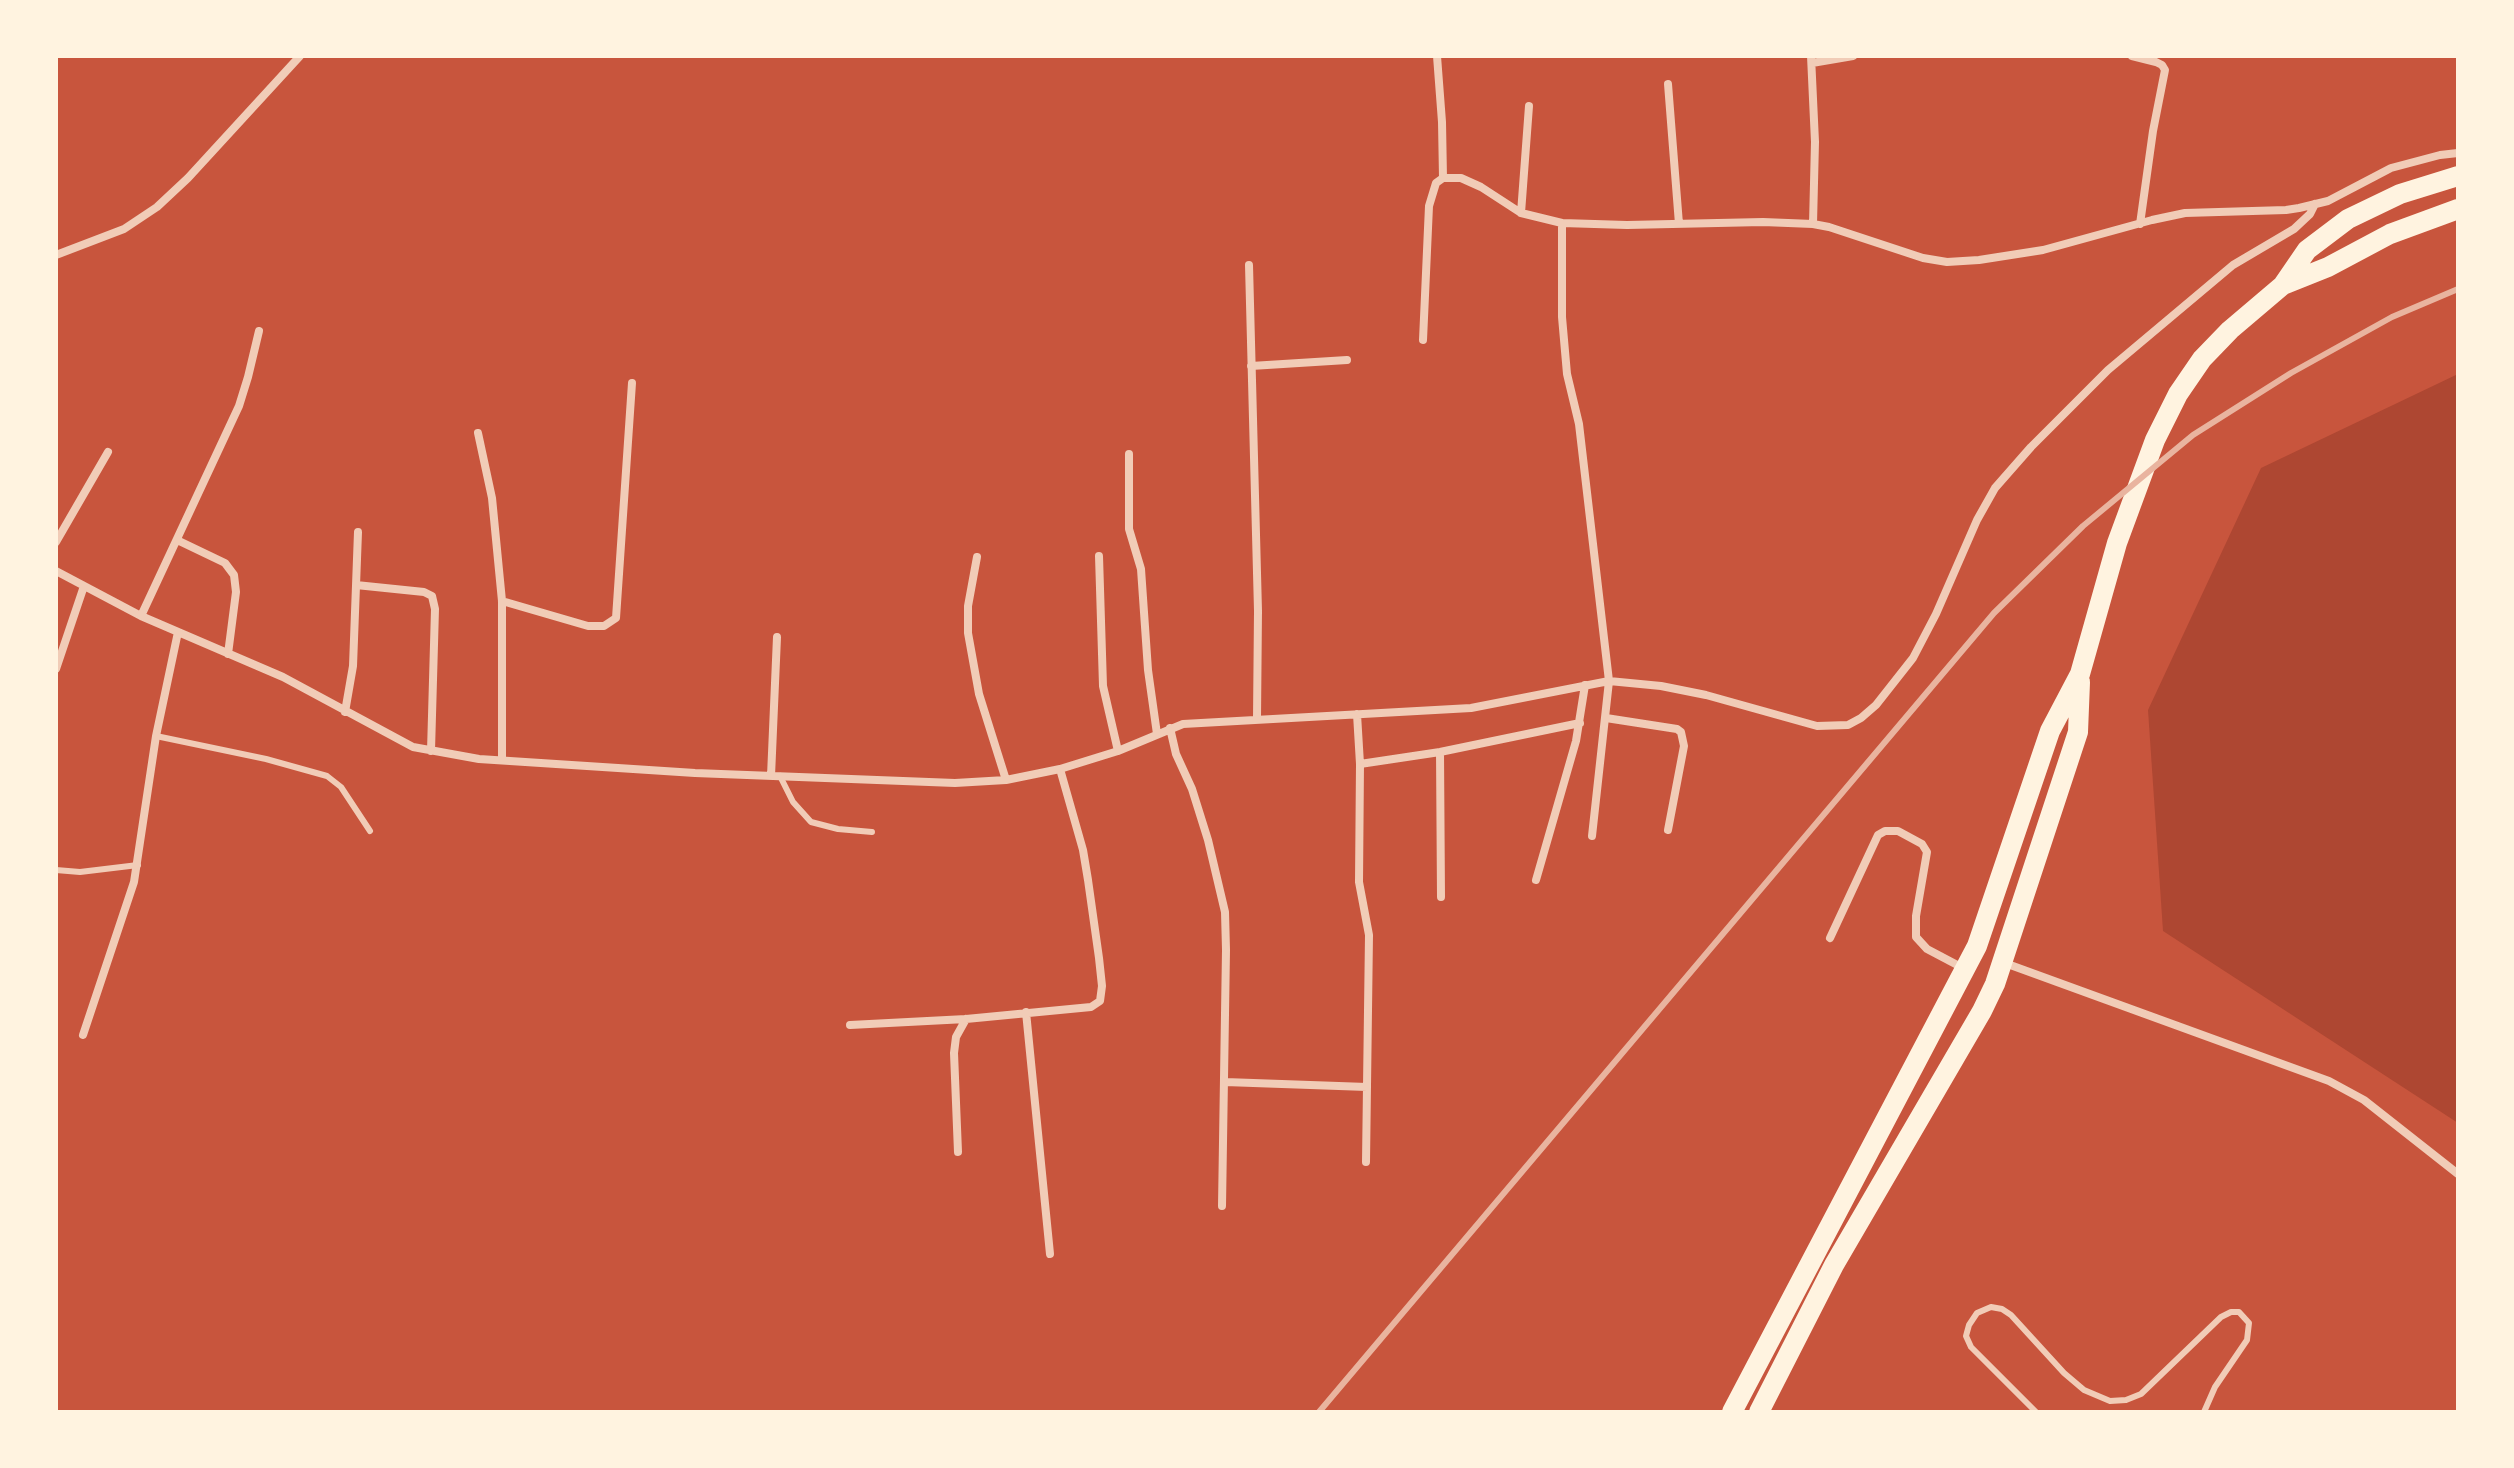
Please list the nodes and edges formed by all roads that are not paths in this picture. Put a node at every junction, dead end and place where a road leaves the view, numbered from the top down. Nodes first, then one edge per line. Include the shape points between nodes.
1 (300, 56) edge
2 (1437, 56) edge
3 (1853, 56) edge
4 (2132, 56) edge
5 (1811, 60) edge
6 (1668, 84) dead end
7 (1529, 106) dead end
8 (2458, 153) edge
9 (2458, 176) edge
10 (1443, 178) junction
11 (2315, 204) junction
12 (2458, 209) edge
13 (1521, 213) junction
14 (1562, 223) junction
15 (1679, 224) junction
16 (1813, 224) junction
17 (2140, 224) junction
18 (56, 255) edge
19 (1249, 265) dead end
20 (2283, 285) junction
21 (259, 331) dead end
22 (1423, 340) dead end
23 (1347, 360) dead end
24 (1251, 366) junction
25 (632, 383) dead end
26 (478, 433) dead end
27 (108, 452) dead end
28 (1129, 454) dead end
29 (358, 532) dead end
30 (177, 540) junction
31 (56, 542) edge
32 (1099, 556) dead end
33 (977, 557) dead end
34 (56, 571) edge
35 (356, 585) junction
36 (84, 586) junction
37 (502, 601) junction
38 (141, 616) junction
39 (178, 632) junction
40 (777, 637) dead end
41 (228, 654) junction
42 (56, 669) edge
43 (2080, 674) junction
44 (1609, 681) junction
45 (1585, 685) junction
46 (345, 712) junction
47 (1357, 714) junction
48 (1606, 715) junction
49 (1257, 718) junction
50 (1580, 721) junction
51 (1171, 732) junction
52 (1157, 734) junction
53 (156, 736) junction
54 (431, 751) junction
55 (1118, 751) junction
56 (1440, 752) junction
57 (1360, 759) junction
58 (502, 760) junction
59 (1060, 769) junction
60 (775, 776) junction
61 (1006, 780) junction
62 (1668, 830) dead end
63 (370, 831) dead end
64 (872, 832) dead end
65 (1592, 836) dead end
66 (138, 865) junction
67 (56, 870) edge
68 (1536, 880) dead end
69 (1441, 897) dead end
70 (1830, 938) dead end
71 (2002, 962) junction
72 (1966, 969) junction
73 (1026, 1012) junction
74 (966, 1019) junction
75 (850, 1025) dead end
76 (83, 1035) dead end
77 (1225, 1082) junction
78 (1367, 1087) junction
79 (958, 1152) dead end
80 (1366, 1162) dead end
81 (2458, 1174) edge
82 (1222, 1206) dead end
83 (1050, 1254) dead end
84 (1732, 1412) edge
85 (1759, 1412) edge
86 (2036, 1412) edge
87 (2204, 1412) edge

1 - 18 street via 157,207 124,229
2 - 10 street
3 - 5 street
4 - 17 street via 2165,70
5 - 16 street
6 - 15 street
7 - 13 street
8 - 11 street via 2391,168
9 - 20 highway via 2400,194 2348,219 2307,250
10 - 13 street via 1461,178
10 - 22 street via 1432,190 1429,206
11 - 17 street via 2185,213
11 - 44 street via 2294,229 2233,265 2119,360 2031,447 1995,488 1977,520 1913,658 1861,718 1848,725 1817,726 1706,695
12 - 20 highway via 2390,234
13 - 14 street
14 - 15 street
14 - 44 street via 1567,374 1579,424
15 - 16 street
16 - 17 street via 1947,262 2043,250
19 - 24 street
20 - 43 highway via 2202,359 2178,394 2117,543
21 - 30 street via 239,406
23 - 24 street
24 - 49 street
25 - 37 street via 616,618 604,626 588,626
26 - 37 street via 492,498
27 - 31 street
28 - 52 street via 1129,529 1141,569
29 - 35 street
30 - 38 street
30 - 41 street via 225,563 234,575
32 - 55 street via 1103,686
33 - 61 street via 968,633 979,694
34 - 36 street
35 - 46 street via 353,666
35 - 54 street via 432,596
36 - 38 street
36 - 42 street
37 - 58 street
38 - 39 street
39 - 41 street
39 - 53 street
40 - 60 street
41 - 46 street
43 - 71 highway via 2078,732
43 - 72 highway via 2050,731
44 - 45 street
44 - 48 street
45 - 47 street via 1471,708
45 - 50 street
46 - 54 street
47 - 49 street
47 - 57 street
48 - 62 street via 1681,732 1684,746
48 - 65 street
49 - 51 street via 1199,722
50 - 56 street
50 - 68 street
51 - 52 street
51 - 77 street via 1208,840 1225,912
52 - 55 street
53 - 63 lane via 327,776 341,787
53 - 66 street
54 - 58 street
55 - 59 street
56 - 57 street
56 - 69 street
57 - 78 street via 1359,882 1369,935
58 - 60 street
59 - 61 street
59 - 73 street via 1088,880 1102,995 1091,1007
60 - 61 street
60 - 64 lane via 811,822
66 - 67 lane
66 - 76 street
70 - 72 street via 1878,835 1898,831 1927,852 1916,937 1927,949
71 - 81 street via 2329,1081 2364,1100
71 - 85 highway via 1982,1011 1834,1265
72 - 84 highway
73 - 74 street
73 - 83 street
74 - 75 street
74 - 79 street via 954,1053
77 - 78 street
77 - 82 street
78 - 80 street
86 - 87 lane via 1971,1347 1966,1336 1977,1313 2002,1309 2064,1373 2084,1390 2110,1401 2141,1394 2221,1317 2239,1312 2249,1323 2247,1340

